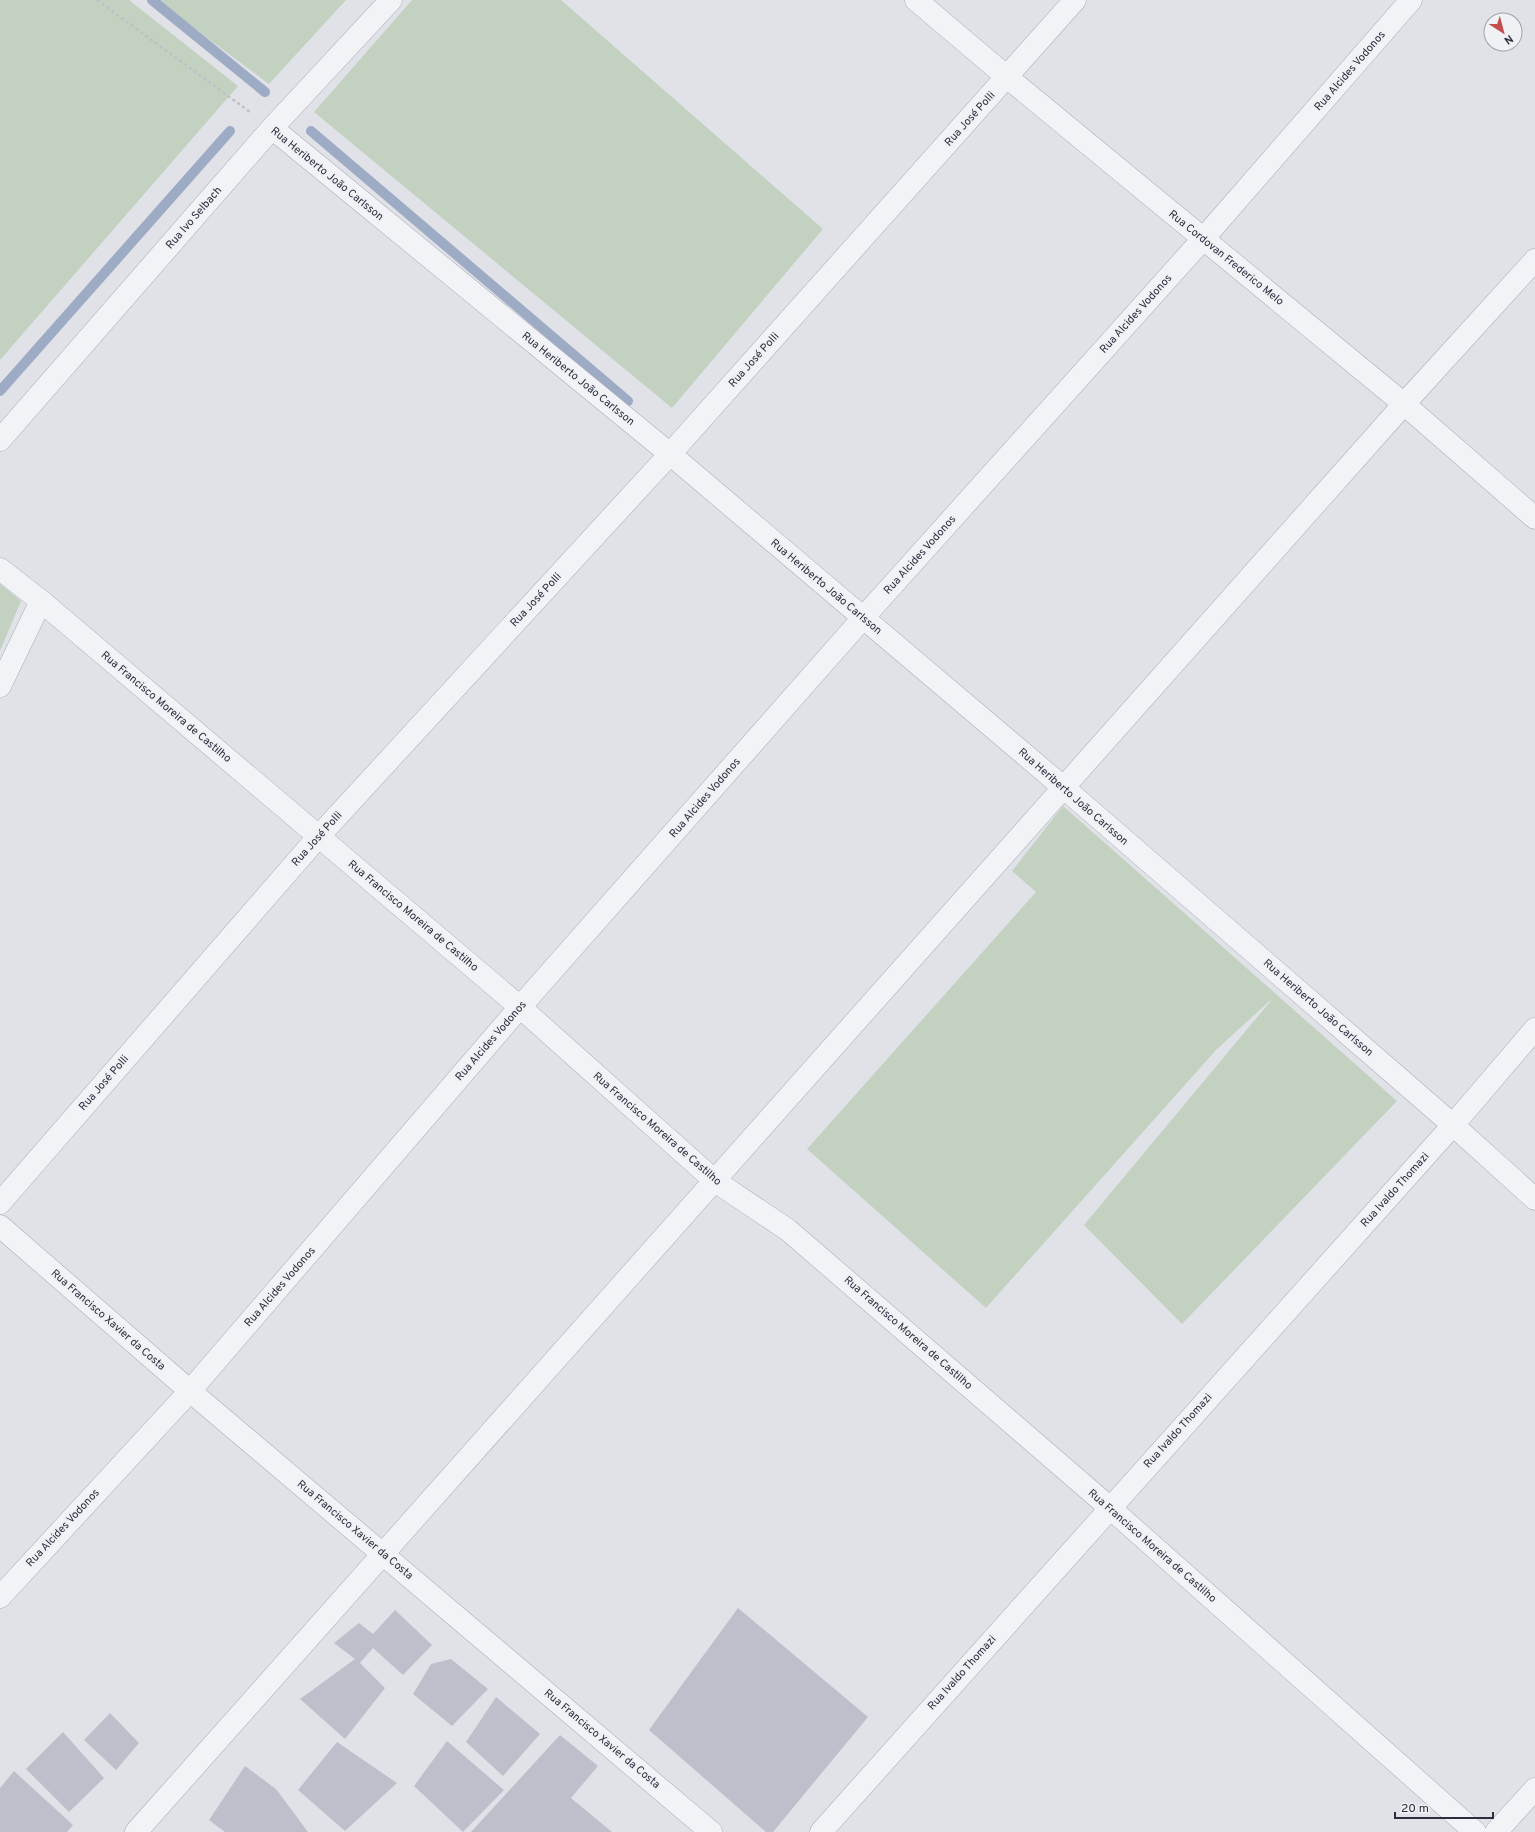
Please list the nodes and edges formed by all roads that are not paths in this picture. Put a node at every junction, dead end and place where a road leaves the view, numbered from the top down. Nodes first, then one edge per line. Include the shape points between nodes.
1 (391, 0) edge
2 (916, 0) edge
3 (1075, 0) edge
4 (1411, 0) edge
5 (1007, 77) junction
6 (272, 128) junction
7 (1203, 239) junction
8 (1535, 260) edge
9 (1404, 404) junction
10 (0, 440) edge
11 (670, 454) junction
12 (1535, 518) edge
13 (0, 569) edge
14 (41, 601) junction
15 (863, 618) junction
16 (0, 686) edge
17 (1063, 787) junction
18 (319, 836) junction
19 (520, 1007) junction
20 (1535, 1029) edge
21 (1453, 1125) junction
22 (715, 1181) junction
23 (1535, 1199) edge
24 (0, 1203) edge
25 (0, 1226) edge
26 (190, 1391) junction
27 (1109, 1508) junction
28 (384, 1554) junction
29 (0, 1597) edge
30 (1535, 1789) edge
31 (136, 1832) edge
32 (711, 1832) edge
33 (820, 1832) edge
34 (1475, 1832) edge
35 (1496, 1832) edge

1 - 6 street, Rua Ivo Selbach
2 - 5 street, Rua Cordovan Frederico Melo
3 - 5 street, Rua José Polli
4 - 7 street, Rua Alcides Vodonos
5 - 7 street, Rua Cordovan Frederico Melo
5 - 11 street, Rua José Polli
6 - 10 street, Rua Ivo Selbach
6 - 11 street, Rua Heriberto João Carlsson
7 - 9 street, Rua Cordovan Frederico Melo
7 - 15 street, Rua Alcides Vodonos
8 - 9 street
9 - 12 street, Rua Cordovan Frederico Melo
9 - 17 street
11 - 15 street, Rua Heriberto João Carlsson
11 - 18 street, Rua José Polli
13 - 14 street, Rua Francisco Moreira de Castilho
14 - 16 street
14 - 18 street, Rua Francisco Moreira de Castilho
15 - 17 street, Rua Heriberto João Carlsson
15 - 19 street, Rua Alcides Vodonos
17 - 21 street, Rua Heriberto João Carlsson
17 - 22 street
18 - 19 street, Rua Francisco Moreira de Castilho
18 - 24 street, Rua José Polli
19 - 22 street, Rua Francisco Moreira de Castilho
19 - 26 street, Rua Alcides Vodonos
20 - 21 street, Rua Ivaldo Thomazi
21 - 23 street, Rua Heriberto João Carlsson
21 - 27 street, Rua Ivaldo Thomazi
22 - 27 street, Rua Francisco Moreira de Castilho via 788,1230
22 - 28 street
25 - 26 street, Rua Francisco Xavier da Costa
26 - 28 street, Rua Francisco Xavier da Costa
26 - 29 street, Rua Alcides Vodonos
27 - 33 street, Rua Ivaldo Thomazi
27 - 34 street, Rua Francisco Moreira de Castilho
28 - 31 street
28 - 32 street, Rua Francisco Xavier da Costa
30 - 35 street

